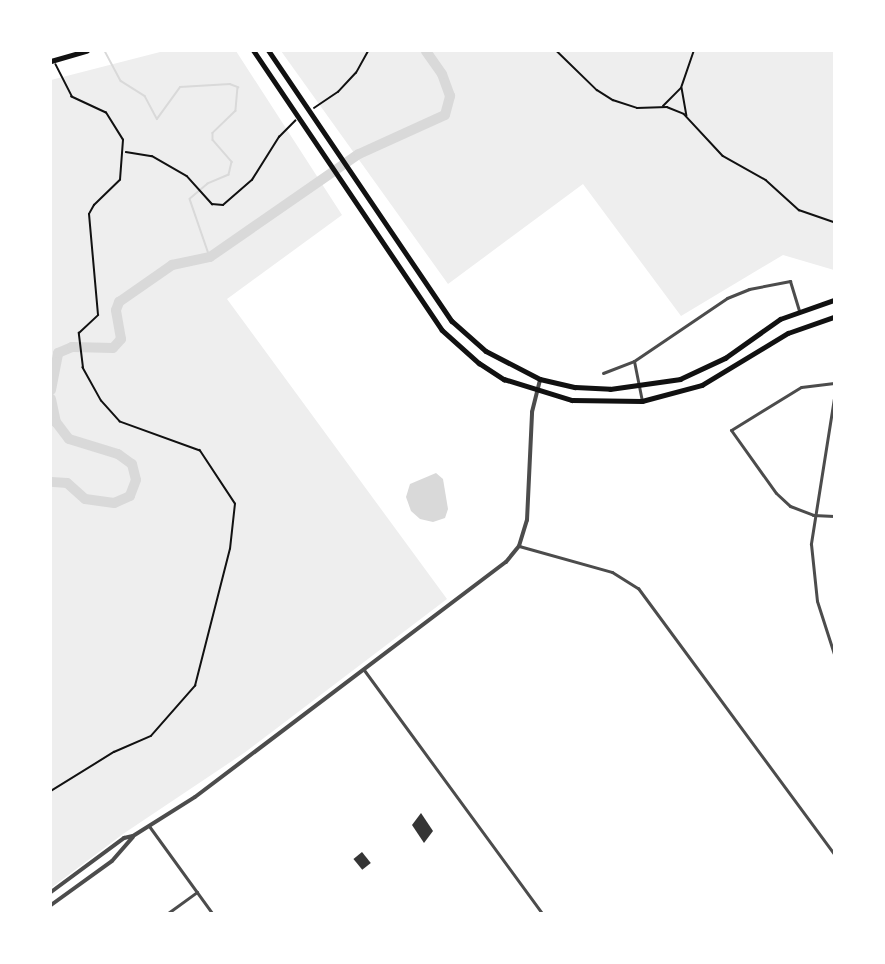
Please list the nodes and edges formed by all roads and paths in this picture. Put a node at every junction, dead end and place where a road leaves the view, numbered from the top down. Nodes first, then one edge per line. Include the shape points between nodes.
1 (87, 51) edge
2 (254, 51) edge
3 (269, 51) edge
4 (368, 51) edge
5 (557, 51) edge
6 (694, 51) edge
7 (52, 60) edge
8 (682, 84) junction
9 (663, 106) junction
10 (314, 108) dead end
11 (304, 114) dead end
12 (688, 117) junction
13 (124, 152) junction
14 (834, 222) edge
15 (834, 300) edge
16 (438, 303) junction
17 (799, 310) junction
18 (428, 311) junction
19 (834, 317) edge
20 (480, 347) junction
21 (472, 358) junction
22 (634, 361) junction
23 (603, 373) dead end
24 (540, 379) junction
25 (834, 382) edge
26 (642, 387) junction
27 (536, 392) junction
28 (834, 398) edge
29 (642, 400) junction
30 (813, 515) junction
31 (834, 516) edge
32 (519, 546) junction
33 (834, 654) edge
34 (364, 670) junction
35 (51, 791) edge
36 (149, 826) junction
37 (133, 836) junction
38 (834, 854) edge
39 (51, 892) edge
40 (197, 892) junction
41 (51, 905) edge
42 (168, 913) edge
43 (212, 913) edge
44 (542, 913) edge

1 - 7 main road
2 - 18 main road
3 - 16 main road
4 - 10 path via 356,74
5 - 9 path via 597,90 613,100 637,108
6 - 8 path
7 - 13 path via 72,98 113,120 122,134
8 - 9 path
8 - 12 path
9 - 12 path
11 - 13 path via 286,129 252,180 236,196 216,205 183,173 146,153
12 - 14 path via 723,156 766,180 799,210
13 - 35 path via 120,180 90,213 98,315 81,329 78,355 113,416 128,427 184,442 200,451 235,507 230,549 195,686 151,736 114,752
15 - 17 main road
16 - 18 main road
16 - 20 main road
17 - 22 street via 790,281 749,289 727,298
17 - 26 main road via 699,372
18 - 21 main road
19 - 29 main road via 788,333 702,385
20 - 21 main road
20 - 24 main road
21 - 27 main road via 504,379
22 - 23 street
22 - 26 street
24 - 26 main road via 593,389
24 - 27 street
25 - 30 street via 801,387 731,430 776,493 790,506
26 - 29 street
27 - 29 main road via 586,401
27 - 32 street via 529,505
28 - 30 street
30 - 31 street
30 - 33 street via 812,570 821,617
32 - 34 street via 496,573
32 - 38 street via 612,572 638,588
34 - 36 street via 211,785
34 - 44 street
36 - 37 street
36 - 40 street
37 - 39 street via 124,838
37 - 41 street via 112,861
40 - 42 street
40 - 43 street

